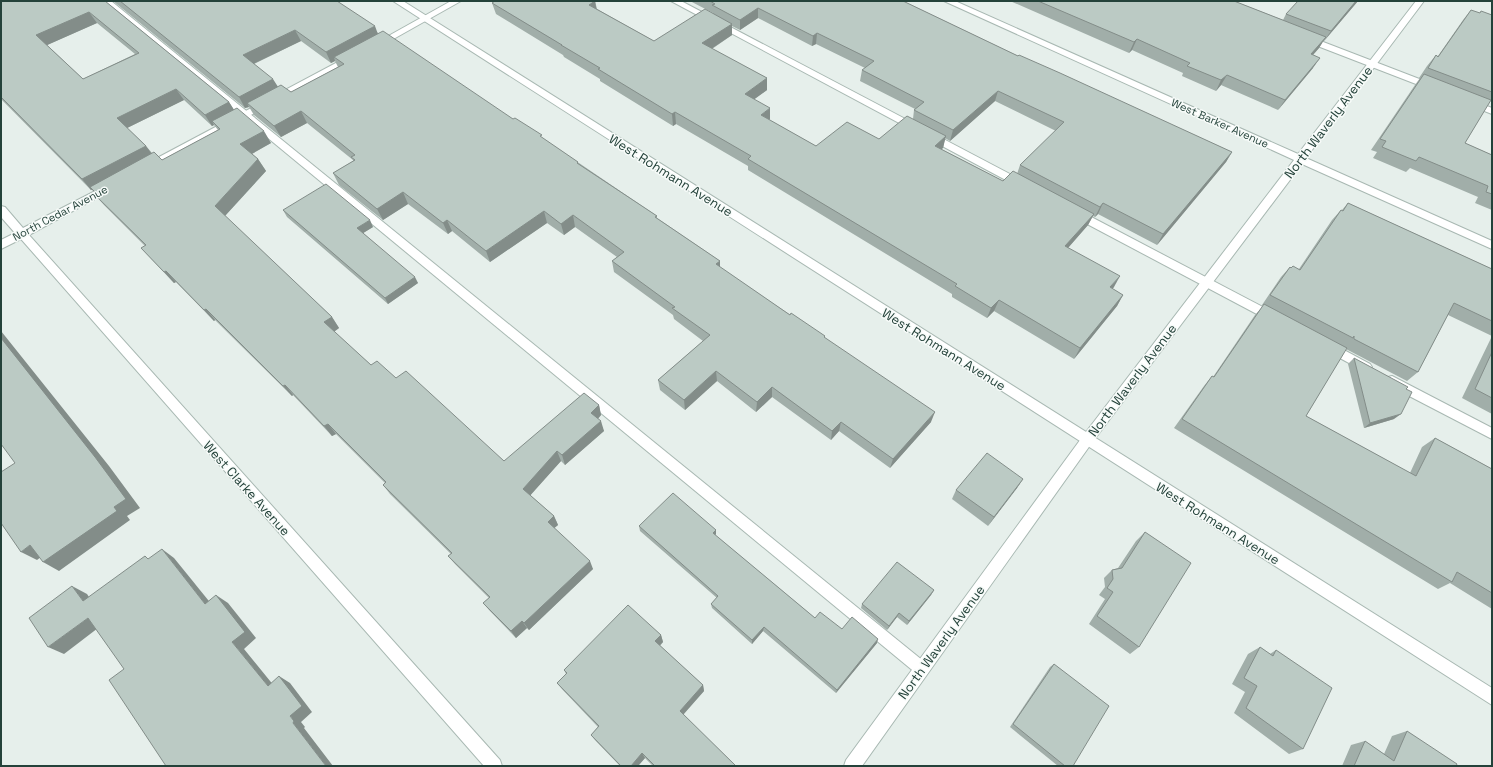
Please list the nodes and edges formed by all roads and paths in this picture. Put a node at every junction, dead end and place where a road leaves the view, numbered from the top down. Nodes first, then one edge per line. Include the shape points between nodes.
1 (106, 1) edge
2 (397, 1) edge
3 (457, 1) edge
4 (674, 1) edge
5 (948, 1) edge
6 (1420, 1) edge
7 (425, 19) junction
8 (1293, 34) edge
9 (1372, 64) junction
10 (1443, 92) edge
11 (1464, 100) edge
12 (1492, 110) edge
13 (244, 115) junction
14 (1300, 159) junction
15 (140, 171) edge
16 (119, 182) edge
17 (1031, 190) edge
18 (1066, 208) edge
19 (1, 210) edge
20 (21, 234) junction
21 (1, 245) edge
22 (1492, 245) edge
23 (1206, 282) junction
24 (1283, 323) edge
25 (1318, 342) edge
26 (1492, 434) edge
27 (1087, 440) junction
28 (922, 669) junction
29 (1492, 698) edge
30 (494, 766) edge
31 (852, 766) edge

1 - 13 street
2 - 7 street, West Rohmann Avenue
3 - 7 street
4 - 17 street
5 - 14 street, West Barker Avenue
6 - 9 street, North Waverly Avenue
7 - 13 street
7 - 27 street, West Rohmann Avenue
8 - 9 street
9 - 10 street
9 - 14 street, North Waverly Avenue
11 - 12 street
13 - 15 street
13 - 28 street
14 - 22 street, West Barker Avenue
14 - 23 street, North Waverly Avenue
16 - 20 street, North Cedar Avenue
18 - 23 street
19 - 20 street, West Clarke Avenue
20 - 21 street, North Cedar Avenue
20 - 30 street, West Clarke Avenue
23 - 24 street
23 - 27 street, North Waverly Avenue
25 - 26 street
27 - 28 street, North Waverly Avenue
27 - 29 street, West Rohmann Avenue
28 - 31 street, North Waverly Avenue

